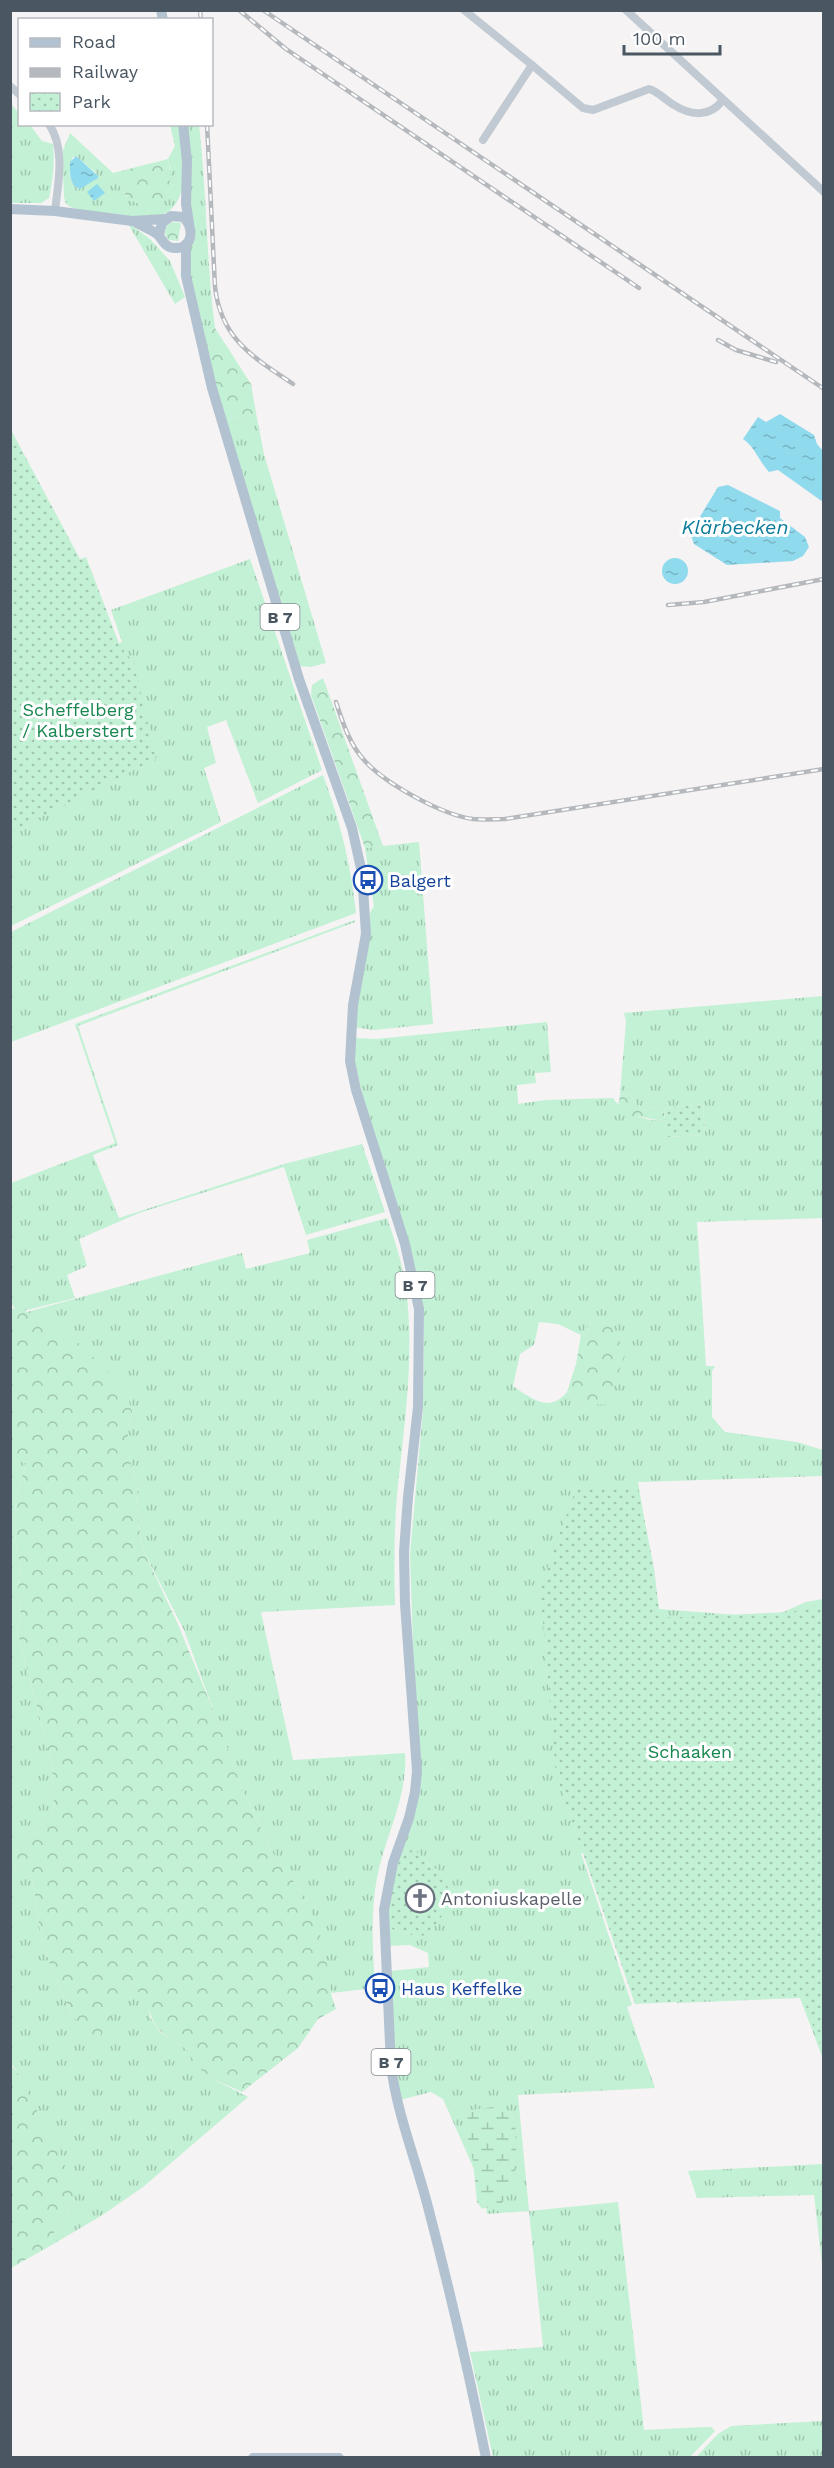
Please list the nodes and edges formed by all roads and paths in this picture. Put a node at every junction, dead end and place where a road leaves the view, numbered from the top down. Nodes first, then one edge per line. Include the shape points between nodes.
1 (464, 10) edge
2 (626, 10) edge
3 (532, 65) junction
4 (722, 101) junction
5 (50, 126) edge
6 (183, 126) edge
7 (483, 140) dead end
8 (824, 192) edge
9 (185, 193) junction
10 (10, 209) edge
11 (55, 211) junction
12 (168, 218) junction
13 (132, 221) junction
14 (189, 223) junction
15 (159, 236) junction
16 (186, 244) junction
17 (169, 247) junction
18 (186, 276) junction
19 (253, 2457) edge
20 (339, 2457) edge
21 (486, 2457) edge

1 - 3 street
2 - 4 street
3 - 4 street via 583,108 592,110 649,89 675,106 702,114 711,113
3 - 7 street
4 - 8 street
5 - 11 street via 58,152
6 - 9 main road, B 7
9 - 12 main road, B 7
9 - 14 main road, B 7
10 - 11 main road
11 - 13 main road
12 - 13 main road
12 - 14 main road via 179,216
12 - 15 main road, B 7 via 160,227
13 - 15 main road
14 - 16 main road, B 7 via 192,234
15 - 17 main road, B 7
16 - 17 main road
16 - 18 main road, B 7
17 - 18 main road, B 7
18 - 21 main road, B 7 via 214,396 298,679 352,828 362,873 366,934 353,1005 350,1061 405,1244 419,1309 418,1407 404,1552 417,1771 416,1792 393,1863 384,1910 391,2066 394,2091 466,2354
19 - 20 main road

